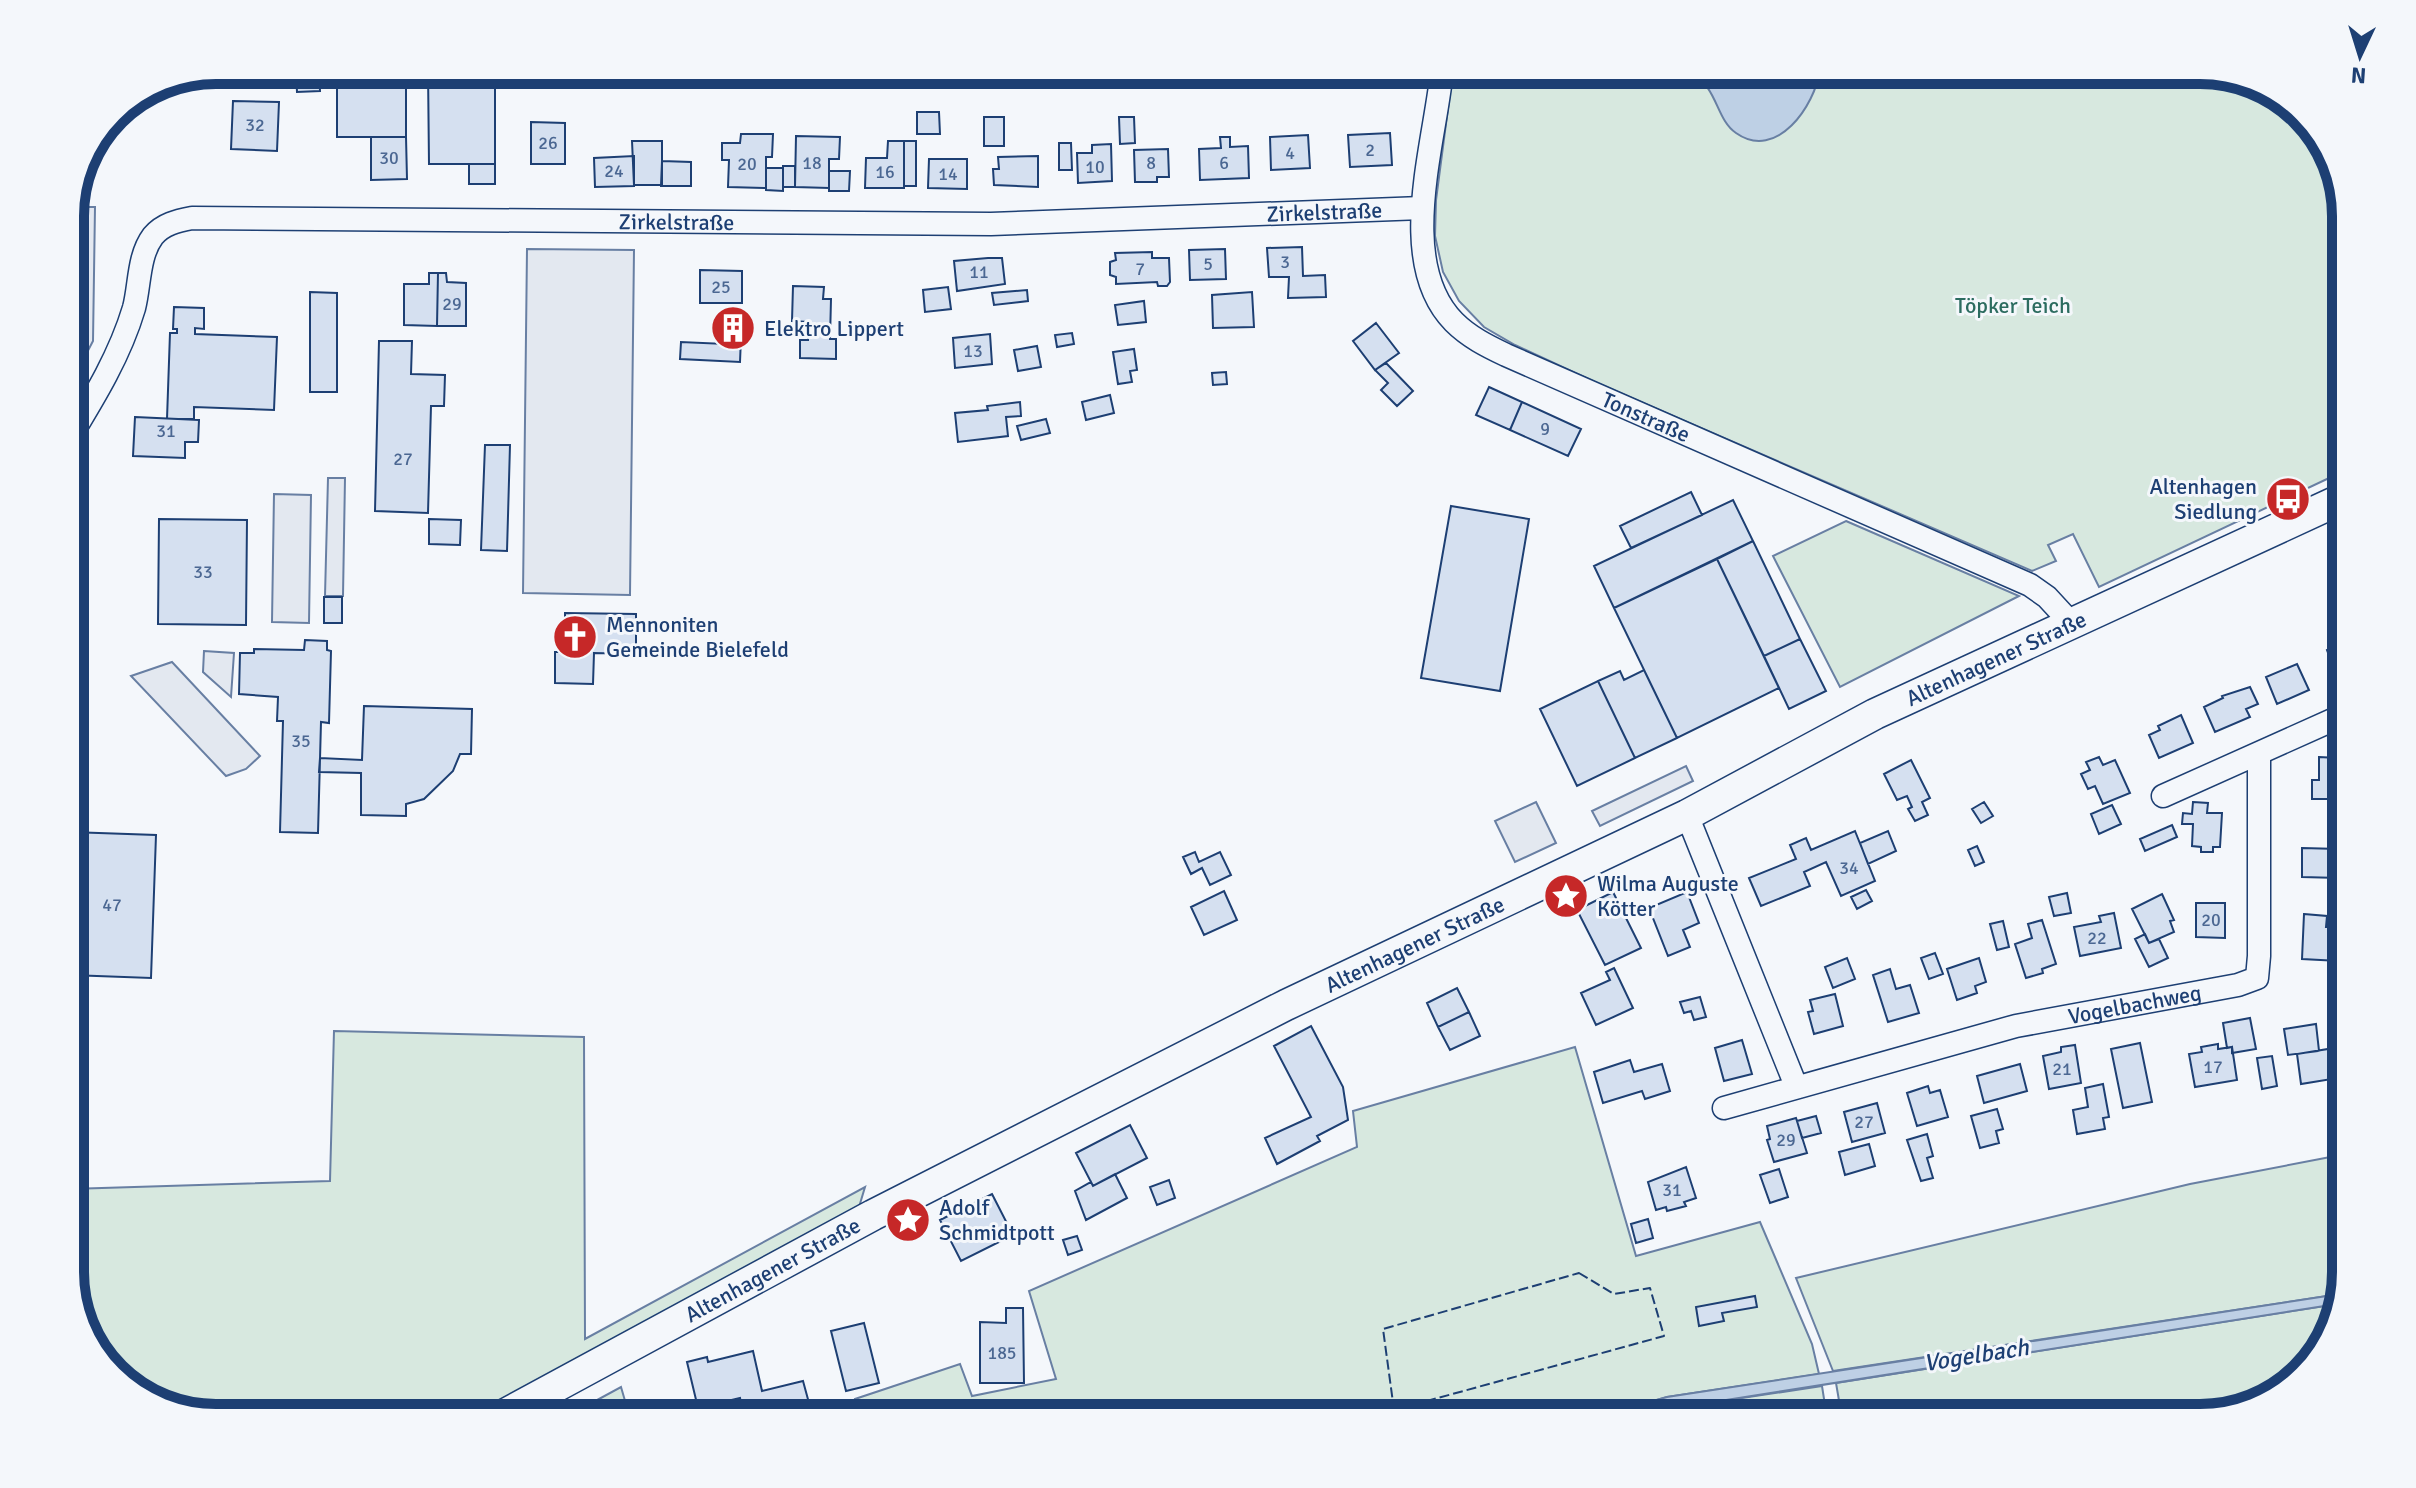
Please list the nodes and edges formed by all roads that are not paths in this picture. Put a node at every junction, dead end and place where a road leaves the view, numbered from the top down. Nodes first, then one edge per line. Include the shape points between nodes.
1 (1440, 84) edge
2 (1422, 208) junction
3 (84, 414) edge
4 (2332, 503) edge
5 (2071, 623) junction
6 (2332, 720) edge
7 (2259, 754) junction
8 (2163, 796) dead end
9 (1687, 815) junction
10 (1796, 1086) junction
11 (1724, 1108) dead end
12 (524, 1404) edge

1 - 2 street, Tonstraße
2 - 3 street, Zirkelstraße via 991,224 192,218 170,223 153,236 117,354
2 - 5 street, Tonstraße via 1423,258 1431,285 1452,321 1472,338 2030,585
4 - 5 main road, Altenhagener Straße
5 - 9 main road, Altenhagener Straße via 1875,714
6 - 7 street
7 - 8 street
7 - 10 street, Vogelbachweg via 2257,978 2016,1026
9 - 10 street
9 - 12 main road, Altenhagener Straße via 1286,1005 1051,1124
10 - 11 street, Vogelbachweg

